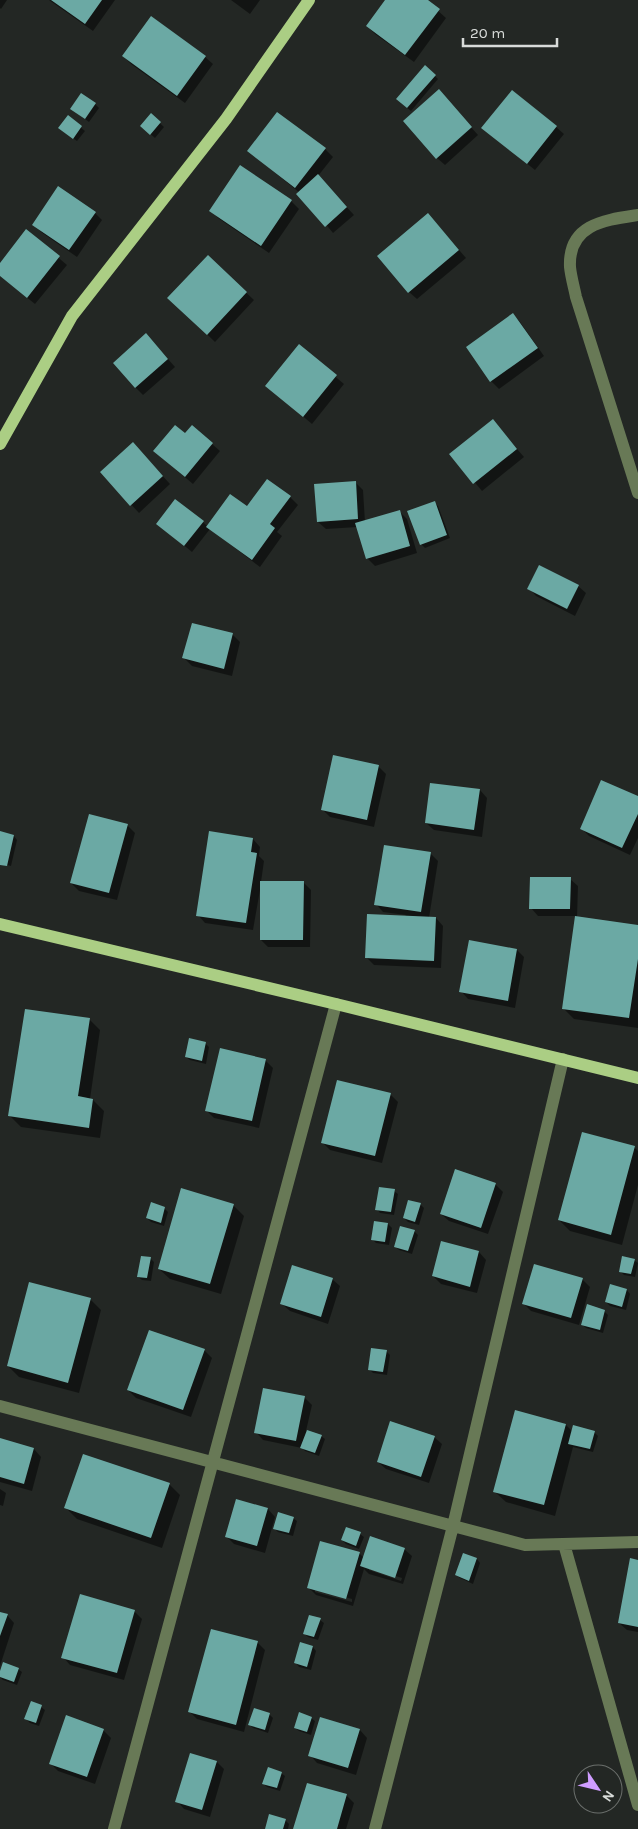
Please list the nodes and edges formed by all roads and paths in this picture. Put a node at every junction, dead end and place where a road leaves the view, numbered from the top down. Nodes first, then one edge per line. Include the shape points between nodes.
1 (309, 0) edge
2 (638, 214) edge
3 (0, 444) edge
4 (638, 493) edge
5 (0, 924) edge
6 (336, 1004) junction
7 (563, 1059) junction
8 (638, 1078) edge
9 (0, 1406) edge
10 (212, 1463) junction
11 (454, 1526) junction
12 (638, 1542) edge
13 (564, 1544) junction
14 (638, 1805) edge
15 (114, 1829) edge
16 (375, 1829) edge

1 - 3 main road via 226,119 72,316
2 - 4 street via 604,220 583,230 572,245 570,267 576,297
5 - 6 main road
6 - 7 main road
6 - 10 street
7 - 8 main road
7 - 11 street
9 - 10 street
10 - 11 street
10 - 15 street
11 - 13 street via 525,1545
11 - 16 street
12 - 13 street
13 - 14 street

